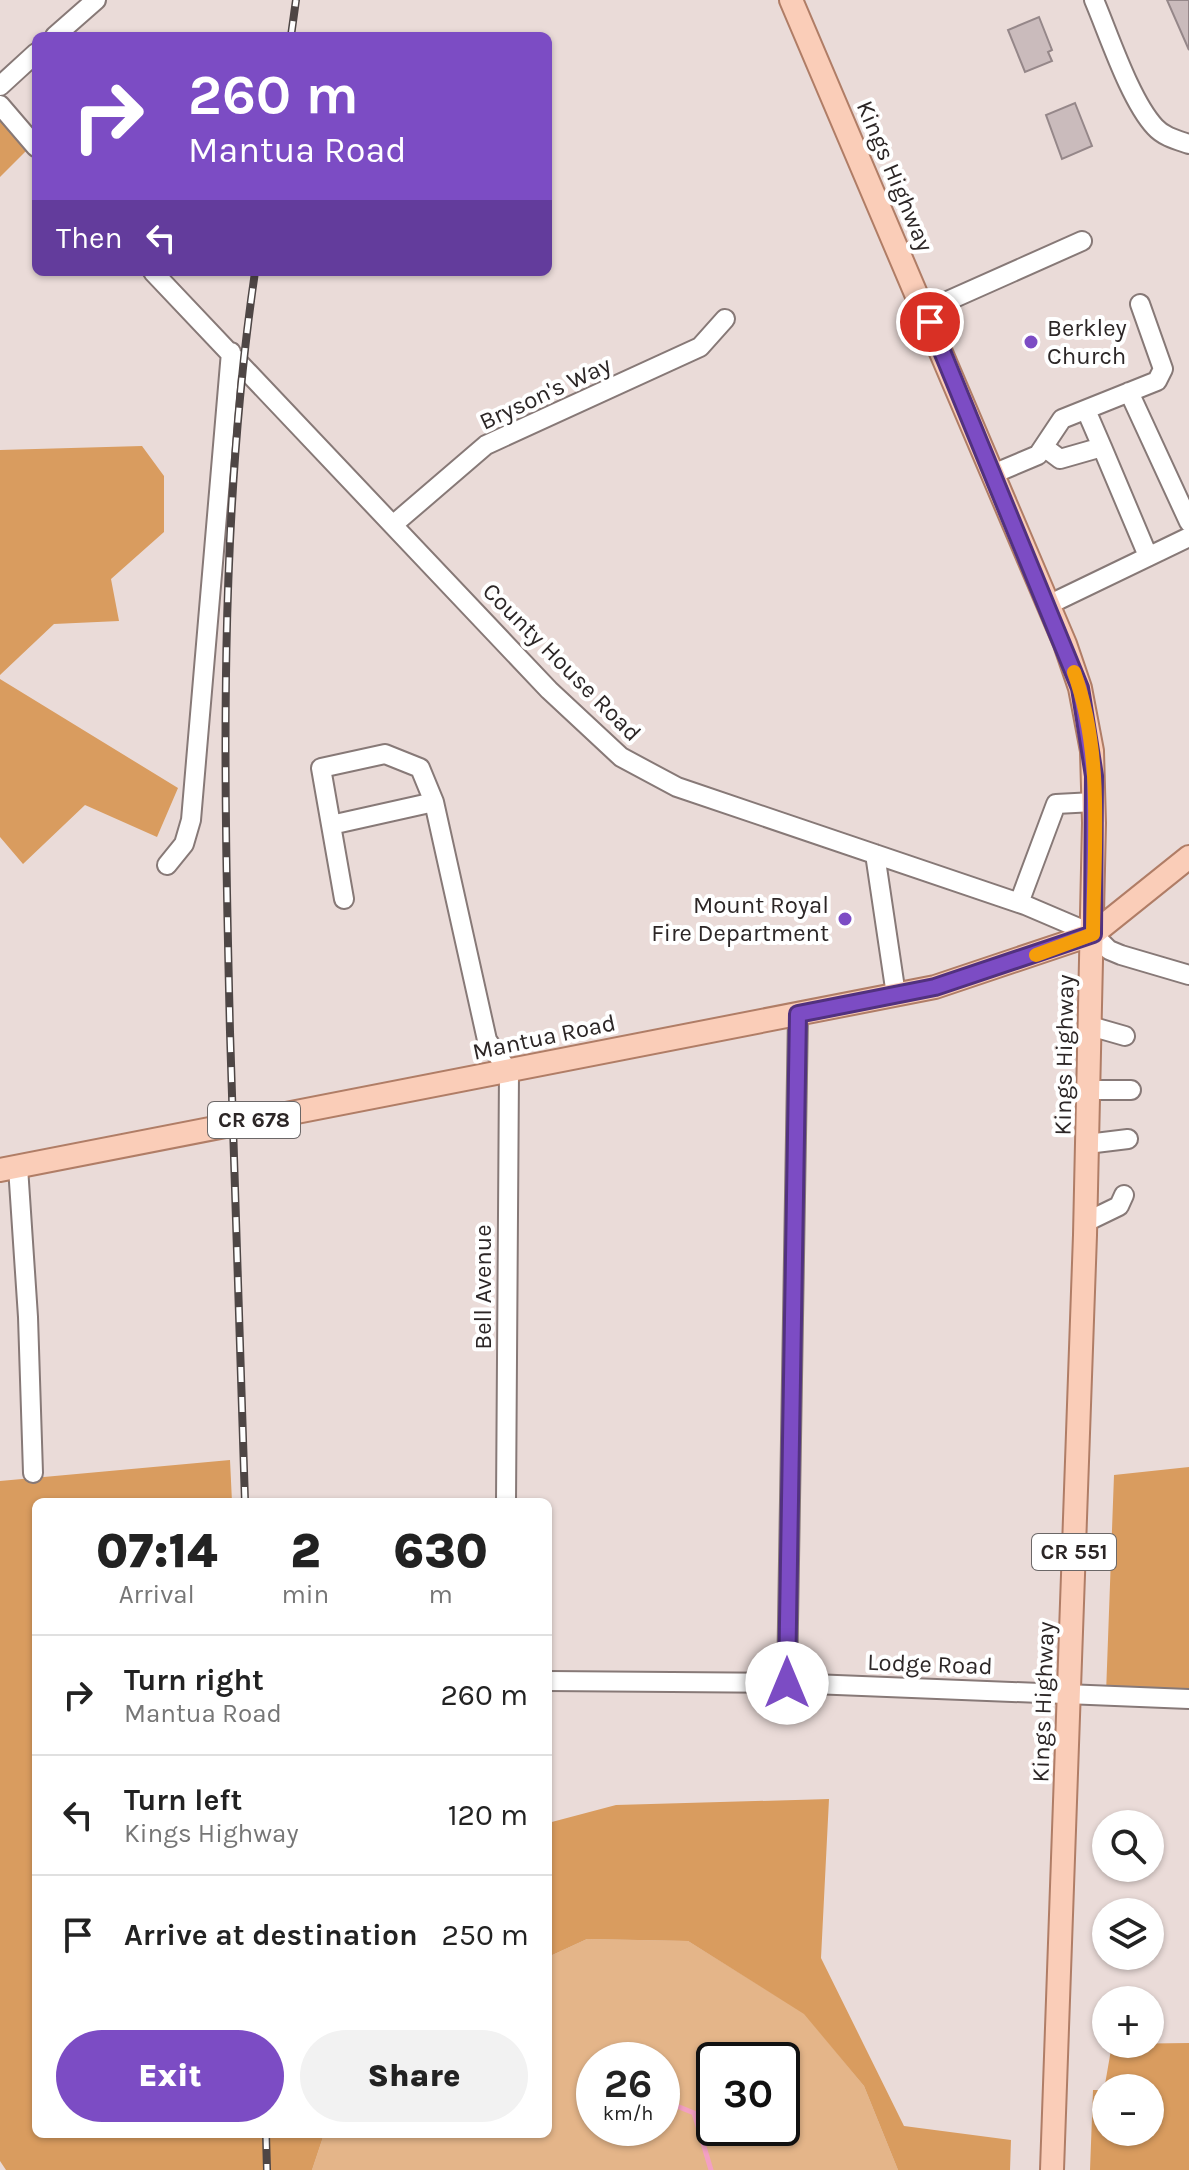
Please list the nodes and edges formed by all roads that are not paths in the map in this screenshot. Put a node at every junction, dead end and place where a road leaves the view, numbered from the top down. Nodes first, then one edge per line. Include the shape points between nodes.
1 (96, 0) edge
2 (791, 0) edge
3 (1094, 0) edge
4 (60, 32) edge
5 (32, 57) edge
6 (0, 86) edge
7 (0, 105) edge
8 (32, 142) edge
9 (1189, 144) edge
10 (1082, 241) dead end
11 (157, 276) edge
12 (1140, 304) dead end
13 (925, 311) junction
14 (725, 319) dead end
15 (231, 352) junction
16 (1129, 392) junction
17 (1086, 410) junction
18 (1044, 447) junction
19 (1102, 447) junction
20 (993, 474) junction
21 (1189, 522) edge
22 (394, 524) junction
23 (1189, 537) edge
24 (1148, 556) junction
25 (1048, 605) junction
26 (434, 802) junction
27 (1094, 802) junction
28 (331, 825) junction
29 (875, 854) junction
30 (1189, 857) edge
31 (167, 865) dead end
32 (344, 899) dead end
33 (1019, 903) junction
34 (1093, 934) junction
35 (1189, 975) edge
36 (896, 995) junction
37 (798, 1014) junction
38 (1090, 1026) junction
39 (1125, 1036) dead end
40 (509, 1072) junction
41 (1089, 1090) junction
42 (1131, 1090) dead end
43 (1128, 1139) dead end
44 (1087, 1144) junction
45 (9, 1169) edge
46 (1124, 1195) dead end
47 (1086, 1222) junction
48 (33, 1473) dead end
49 (506, 1498) edge
50 (552, 1681) edge
51 (787, 1683) junction
52 (1069, 1694) junction
53 (1189, 1699) edge
54 (1052, 2170) edge

1 - 4 street
2 - 13 main road, Kings Highway / CR 551
3 - 9 street via 1155,127
5 - 6 street
7 - 8 street
10 - 13 street
11 - 15 street, County House Road
12 - 16 street via 1163,369 1157,381
13 - 20 main road, Kings Highway / CR 551
14 - 22 street, Bryson's Way via 700,347 486,445
15 - 22 street, County House Road
15 - 31 street via 191,820 184,844
16 - 17 street
16 - 21 street
17 - 18 street via 1062,419
17 - 19 street
18 - 19 street via 1060,459
18 - 20 street via 1038,455
19 - 24 street
20 - 25 main road, Kings Highway / CR 551
22 - 29 street, County House Road via 549,690 621,757 677,787
23 - 24 street
24 - 25 street
25 - 27 main road, Kings Highway / CR 551 via 1080,688 1092,751
26 - 28 street
26 - 28 street via 420,768 385,754 321,768
26 - 40 street via 487,1040
27 - 33 street via 1056,804
27 - 34 main road, Kings Highway / CR 551
28 - 32 street
29 - 33 street, County House Road
29 - 36 street
30 - 34 main road, CR 678
33 - 34 street, County House Road
34 - 35 street, County House Road via 1109,950
34 - 36 main road, Mantua Road / CR 678
34 - 38 main road, Kings Highway / CR 551
36 - 37 main road, Mantua Road / CR 678
37 - 40 main road, Mantua Road / CR 678
37 - 51 street
38 - 39 street
38 - 41 main road, Kings Highway / CR 551
40 - 45 main road, Mantua Road / CR 678
40 - 49 street, Bell Avenue
41 - 42 street
41 - 44 main road, Kings Highway / CR 551
43 - 44 street
44 - 47 main road, Kings Highway / CR 551
45 - 48 street via 28,1317
46 - 47 street via 1119,1206
47 - 52 main road, Kings Highway / CR 551
50 - 51 street, Lodge Road
51 - 52 street, Lodge Road
52 - 53 street, Lodge Road
52 - 54 main road, Kings Highway / CR 551

